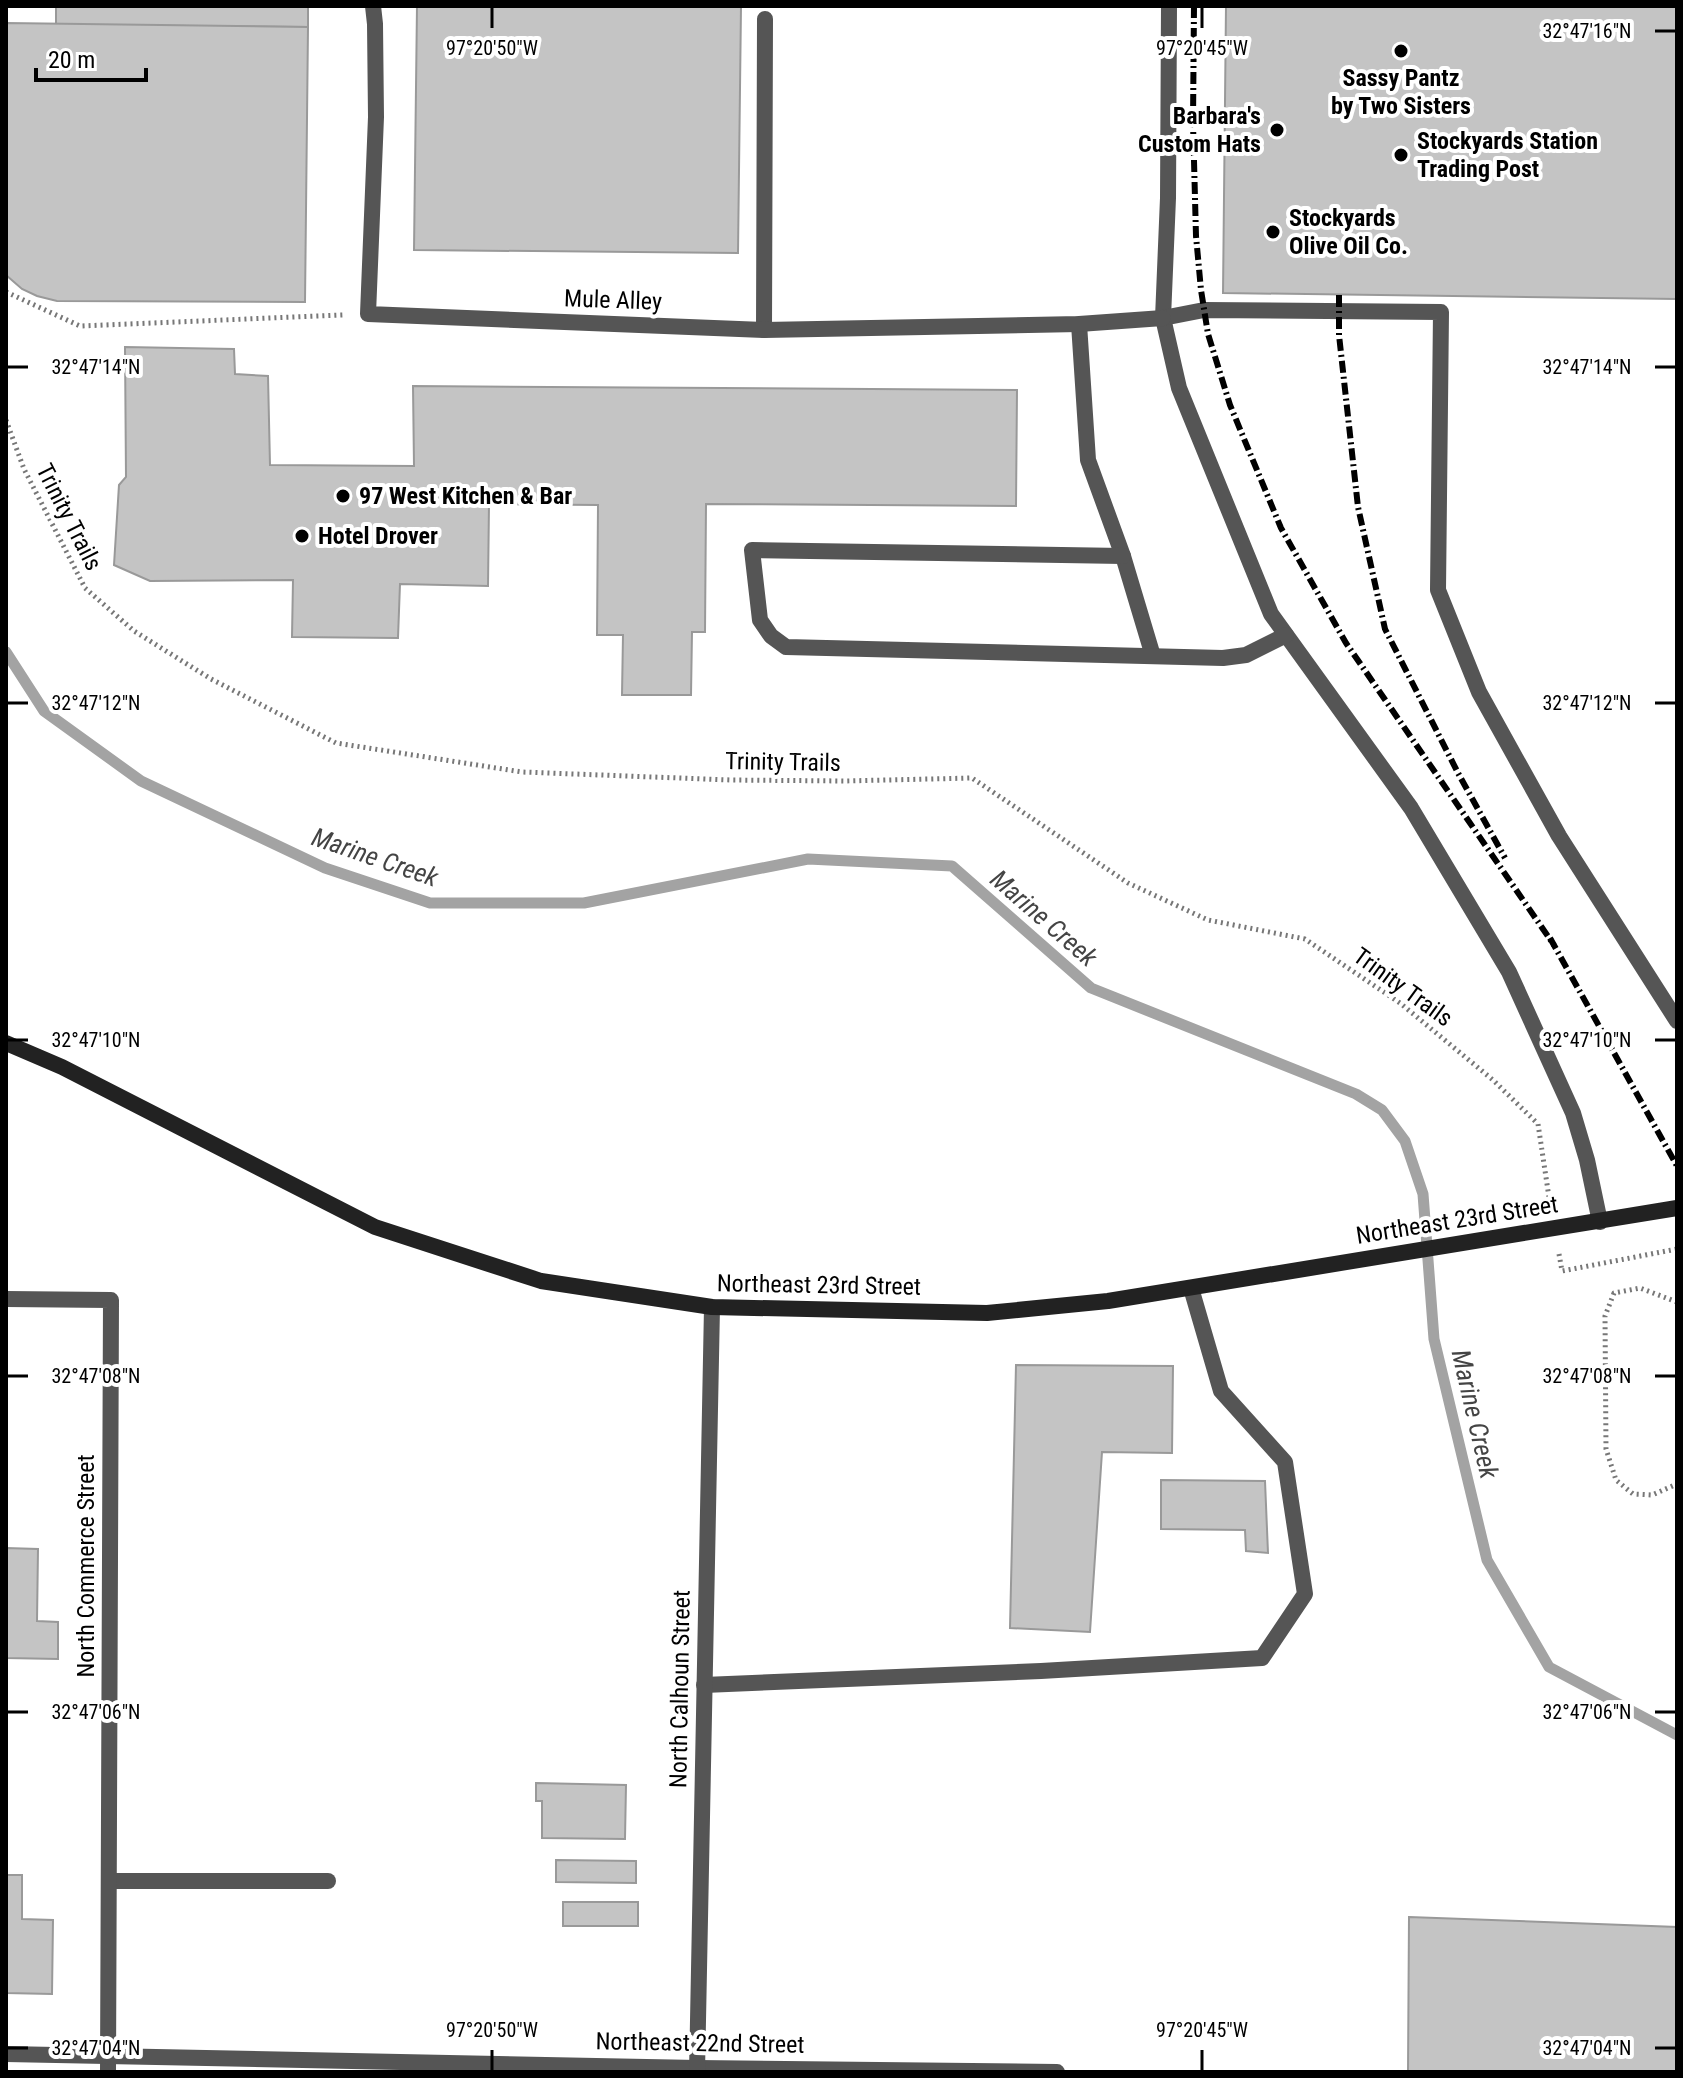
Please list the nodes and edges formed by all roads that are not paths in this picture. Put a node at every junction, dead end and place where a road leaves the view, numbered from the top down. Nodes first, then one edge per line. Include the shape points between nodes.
1 (373, 6) edge
2 (1169, 6) edge
3 (765, 19) dead end
4 (1163, 318) junction
5 (1079, 324) junction
6 (764, 330) junction
7 (1123, 556) junction
8 (1286, 635) junction
9 (1153, 656) junction
10 (1677, 1021) edge
11 (6, 1043) edge
12 (1677, 1208) edge
13 (1600, 1222) junction
14 (1191, 1288) junction
15 (6, 1299) edge
16 (712, 1307) junction
17 (704, 1685) junction
18 (109, 1881) junction
19 (328, 1881) dead end
20 (6, 2054) edge
21 (108, 2064) edge
22 (697, 2070) edge
23 (1057, 2072) edge

1 - 6 street, Mule Alley via 376,117 368,314
2 - 4 street
3 - 6 street
4 - 5 street, Mule Alley
4 - 8 street via 1179,388 1271,614
4 - 10 street, Mule Alley via 1204,310 1441,312 1438,590 1479,692 1559,836
5 - 6 street, Mule Alley
5 - 7 street via 1088,460
7 - 9 street
7 - 9 street via 752,550 760,620 786,647
8 - 9 street via 1246,655
8 - 13 street via 1411,808 1509,972 1573,1113
11 - 16 main road, Northeast 23rd Street via 375,1227 541,1281
12 - 13 main road, Northeast 23rd Street
13 - 14 main road, Northeast 23rd Street
14 - 16 main road, Northeast 23rd Street via 987,1313
14 - 17 street via 1221,1391 1285,1462 1305,1594 1262,1658
15 - 18 street, North Commerce Street via 111,1300
16 - 17 street, North Calhoun Street
17 - 22 street, North Calhoun Street
18 - 19 street
18 - 21 street, North Commerce Street
20 - 21 street, Northeast 22nd Street
21 - 22 street, Northeast 22nd Street
22 - 23 street, Northeast 22nd Street

